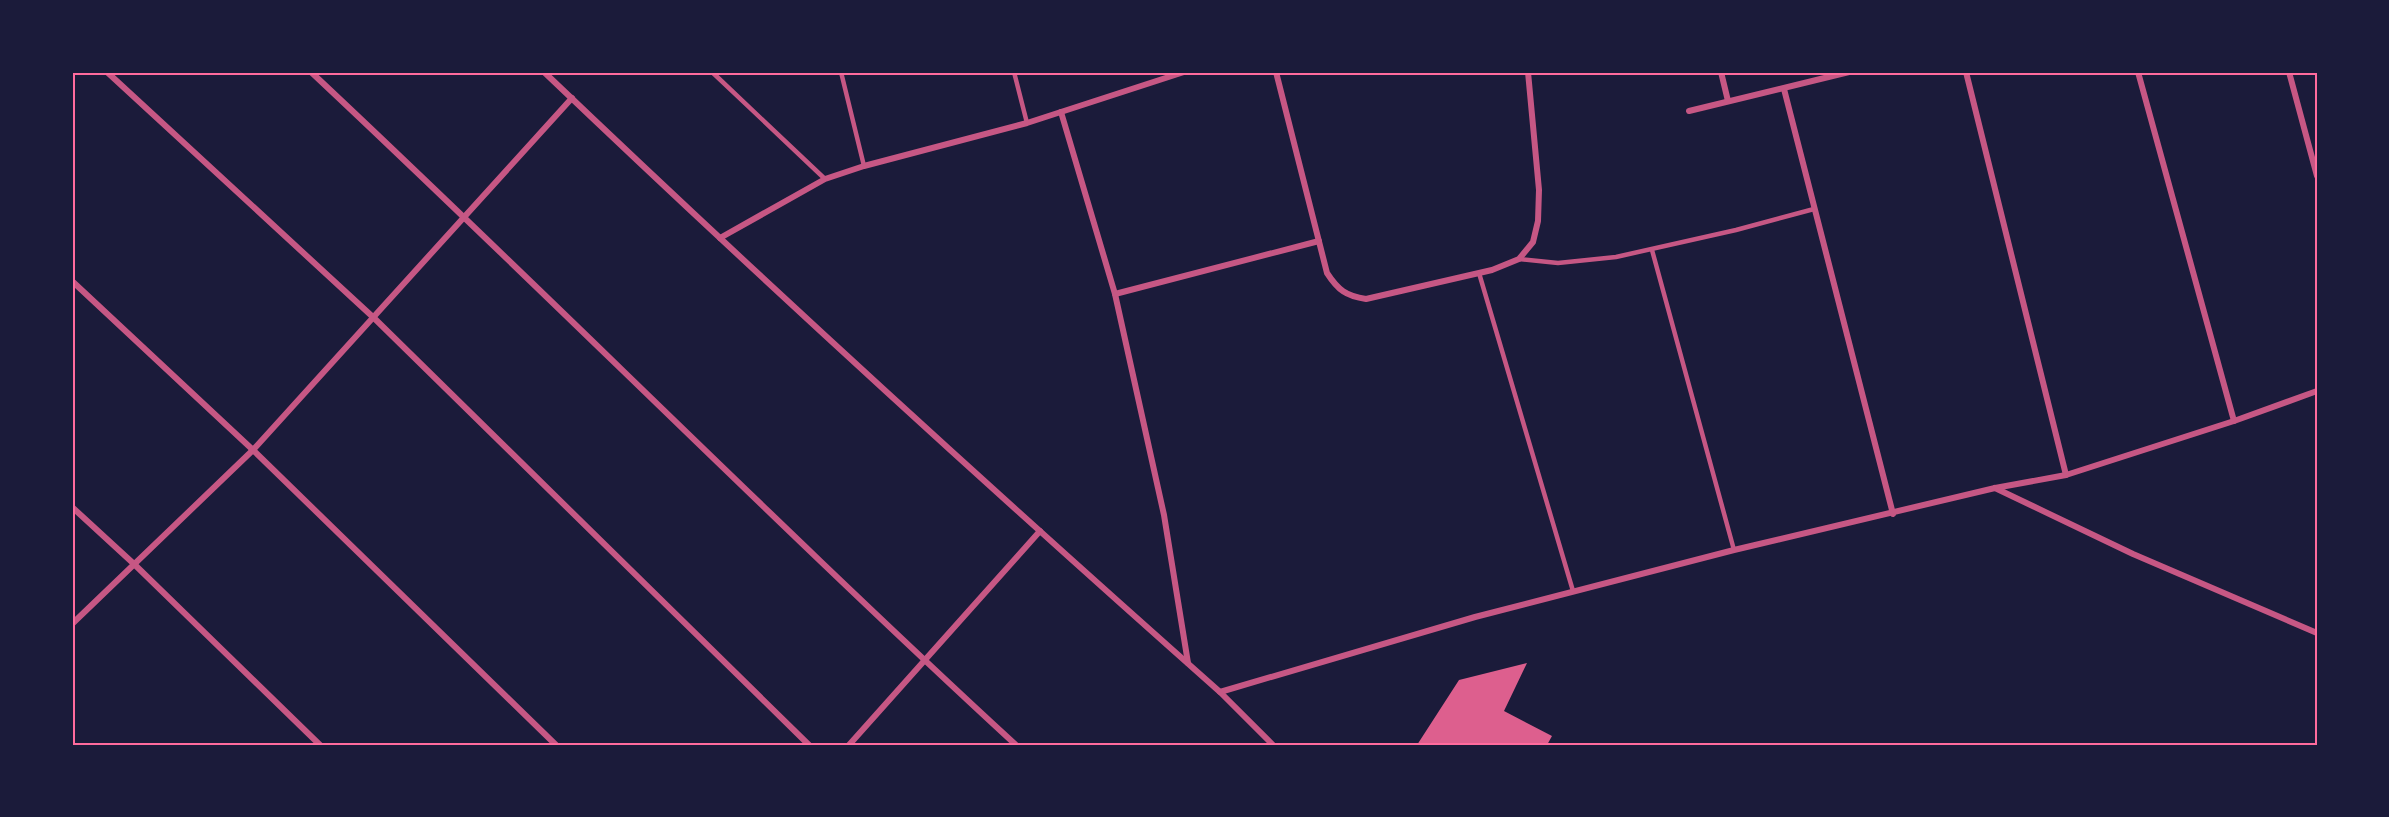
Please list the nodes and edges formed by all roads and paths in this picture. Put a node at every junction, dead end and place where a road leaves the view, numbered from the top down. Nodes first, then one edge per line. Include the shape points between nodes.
1 (107, 72) edge
2 (311, 72) edge
3 (544, 72) edge
4 (712, 72) edge
5 (841, 72) edge
6 (1014, 72) edge
7 (1184, 72) edge
8 (1276, 72) edge
9 (1528, 72) edge
10 (1721, 72) edge
11 (1849, 72) edge
12 (1966, 72) edge
13 (2138, 72) edge
14 (2289, 72) edge
15 (1784, 89) junction
16 (572, 98) junction
17 (1728, 101) junction
18 (1689, 111) dead end
19 (1061, 112) junction
20 (1027, 123) junction
21 (864, 166) junction
22 (2317, 176) edge
23 (825, 179) junction
24 (1814, 209) junction
25 (465, 216) junction
26 (720, 238) junction
27 (1318, 241) junction
28 (1652, 250) junction
29 (1518, 259) junction
30 (1479, 273) junction
31 (72, 281) edge
32 (1115, 294) junction
33 (374, 318) junction
34 (2317, 392) edge
35 (2234, 421) junction
36 (253, 450) junction
37 (2066, 475) junction
38 (1995, 488) junction
39 (72, 507) edge
40 (1893, 514) junction
41 (1040, 531) junction
42 (1734, 550) junction
43 (134, 564) junction
44 (1573, 591) junction
45 (72, 624) edge
46 (2317, 633) edge
47 (924, 660) junction
48 (1188, 663) junction
49 (1220, 692) junction
50 (320, 745) edge
51 (556, 745) edge
52 (809, 745) edge
53 (849, 745) edge
54 (1016, 745) edge
55 (1274, 745) edge

1 - 33 street
2 - 25 street
3 - 16 street
4 - 23 lane
5 - 21 lane
6 - 20 lane
7 - 19 street
8 - 27 street
9 - 29 street via 1539,190 1538,221 1533,242
10 - 17 street
11 - 15 street
12 - 37 street
13 - 35 street
14 - 22 street
15 - 17 street
15 - 24 street
16 - 25 street
16 - 26 street
17 - 18 street
19 - 20 street
19 - 32 street
20 - 21 street
21 - 23 street
23 - 26 street
24 - 28 lane
24 - 40 street
25 - 33 street
25 - 47 street
26 - 41 street
27 - 30 street via 1327,273 1348,296 1366,299
27 - 32 street
28 - 29 lane via 1558,263
28 - 42 lane
29 - 30 street
30 - 44 lane
31 - 36 street
32 - 48 street via 1164,515
33 - 36 street
33 - 52 street
34 - 35 street
35 - 37 street
36 - 43 street
36 - 51 street
37 - 38 street
38 - 40 street
38 - 46 street via 2133,554
39 - 43 street
40 - 42 street
41 - 47 street
41 - 48 street
42 - 44 street
43 - 45 street
43 - 50 street
44 - 49 street
47 - 53 street
47 - 54 street
48 - 49 street
49 - 55 street

